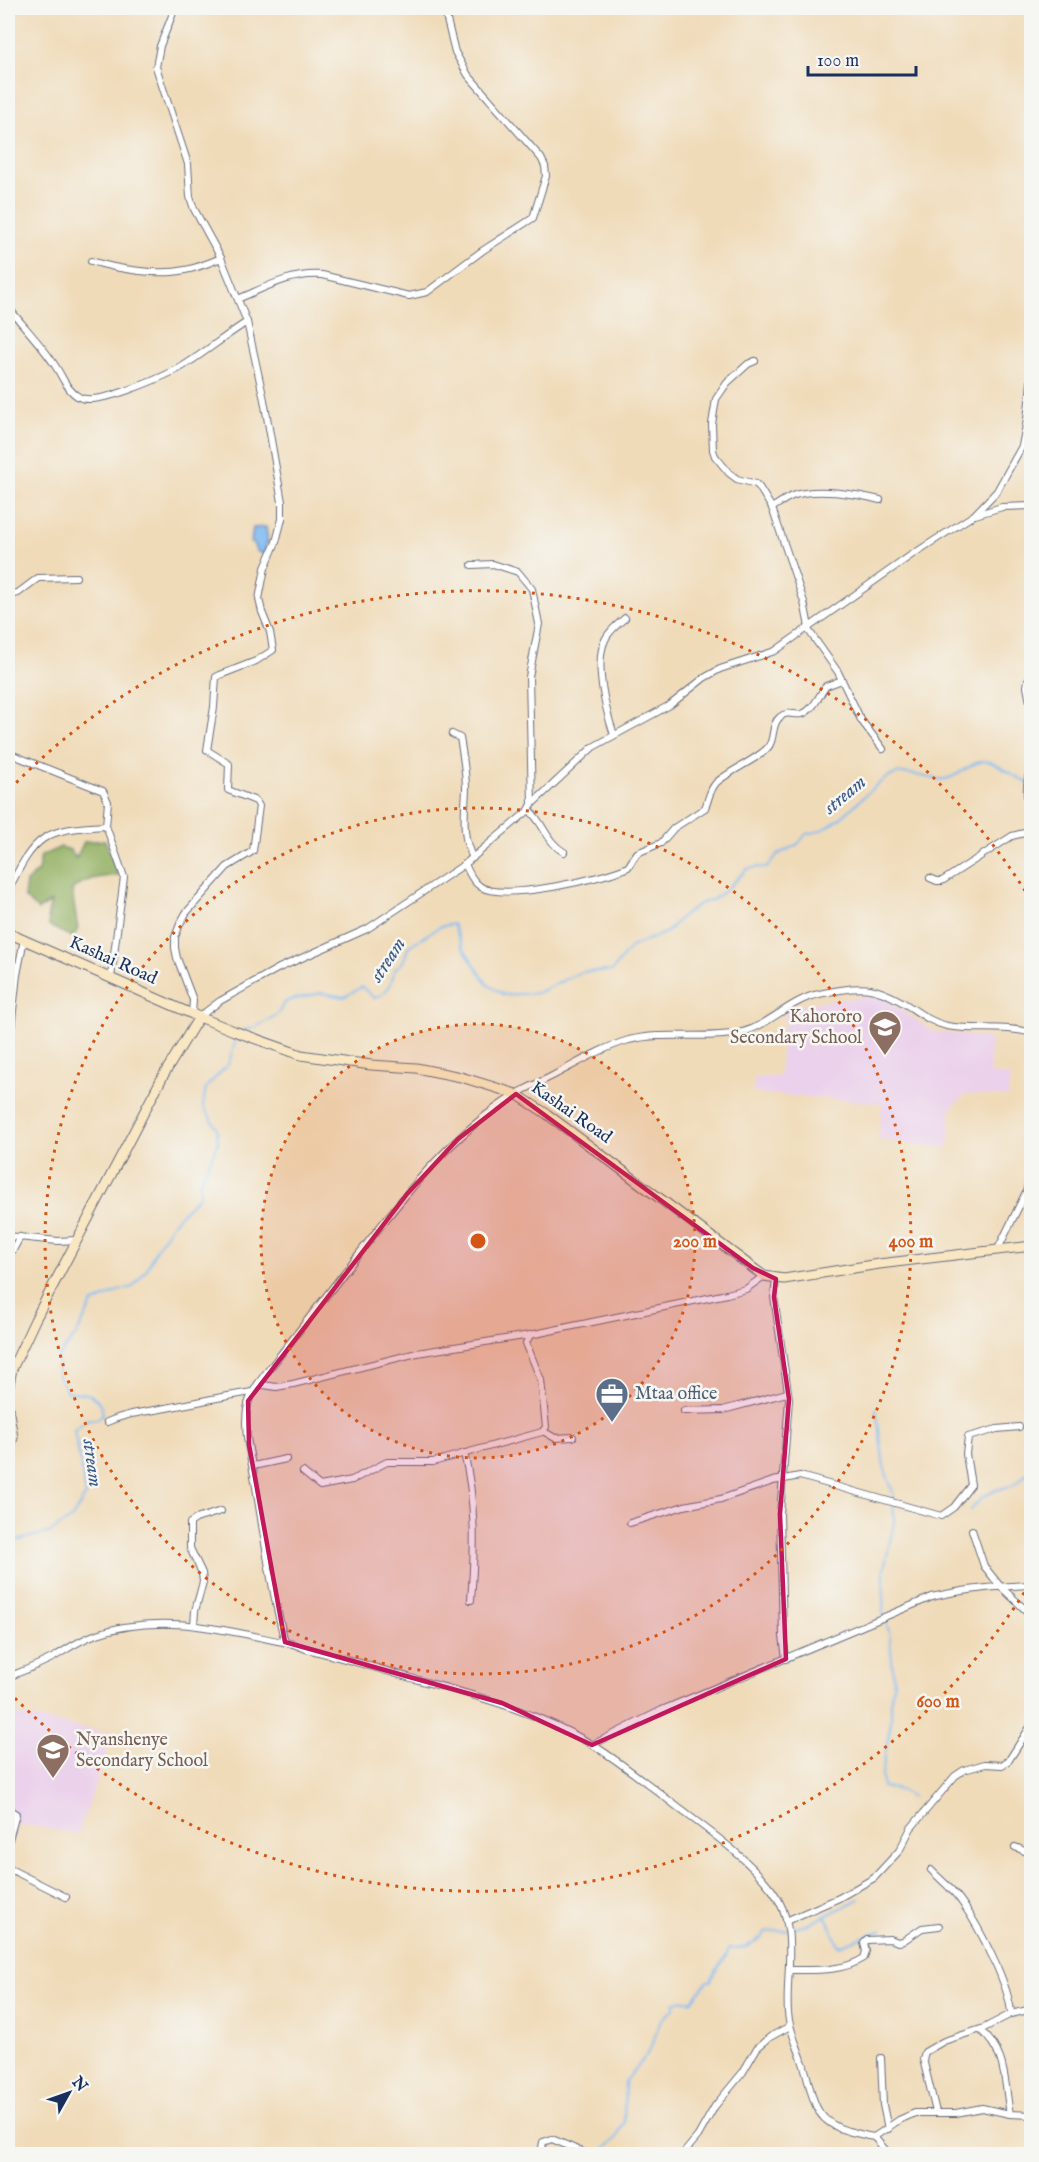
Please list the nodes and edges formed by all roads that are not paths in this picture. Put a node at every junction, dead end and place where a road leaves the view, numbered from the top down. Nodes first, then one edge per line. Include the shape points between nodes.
1 (175, 8) edge
2 (444, 8) edge
3 (221, 258) junction
4 (91, 261) dead end
5 (238, 299) junction
6 (8, 308) edge
7 (247, 322) junction
8 (755, 362) dead end
9 (1032, 373) edge
10 (880, 500) dead end
11 (1032, 506) edge
12 (772, 508) junction
13 (974, 515) junction
14 (472, 565) dead end
15 (76, 578) dead end
16 (8, 596) edge
17 (625, 618) dead end
18 (808, 628) junction
19 (1032, 677) edge
20 (842, 680) junction
21 (1032, 713) edge
22 (452, 734) dead end
23 (614, 735) junction
24 (883, 749) dead end
25 (8, 753) edge
26 (1032, 764) edge
27 (531, 807) junction
28 (1032, 818) edge
29 (106, 826) junction
30 (1032, 831) edge
31 (564, 852) dead end
32 (473, 858) junction
33 (465, 864) junction
34 (930, 878) dead end
35 (8, 891) edge
36 (8, 933) edge
37 (24, 939) junction
38 (111, 977) junction
39 (196, 1015) junction
40 (1032, 1033) edge
41 (8, 1055) edge
42 (516, 1094) junction
43 (1032, 1169) edge
44 (8, 1236) edge
45 (20, 1237) junction
46 (77, 1240) junction
47 (1032, 1246) edge
48 (998, 1249) junction
49 (8, 1254) edge
50 (764, 1276) junction
51 (776, 1279) junction
52 (530, 1335) junction
53 (258, 1384) junction
54 (8, 1389) edge
55 (252, 1392) junction
56 (788, 1393) junction
57 (8, 1407) edge
58 (684, 1411) dead end
59 (107, 1422) dead end
60 (1019, 1426) dead end
61 (543, 1431) junction
62 (573, 1437) dead end
63 (8, 1445) edge
64 (465, 1453) junction
65 (286, 1459) dead end
66 (252, 1466) junction
67 (303, 1472) dead end
68 (781, 1479) junction
69 (221, 1511) dead end
70 (630, 1523) dead end
71 (972, 1530) dead end
72 (1032, 1585) edge
73 (1000, 1586) junction
74 (471, 1600) dead end
75 (1032, 1616) edge
76 (194, 1625) junction
77 (285, 1642) junction
78 (786, 1659) junction
79 (8, 1677) edge
80 (1032, 1724) edge
81 (592, 1745) junction
82 (8, 1809) edge
83 (8, 1843) edge
84 (1016, 1847) dead end
85 (1032, 1854) edge
86 (8, 1868) edge
87 (931, 1870) dead end
88 (66, 1898) dead end
89 (786, 1921) junction
90 (939, 1926) dead end
91 (789, 1970) junction
92 (1032, 2009) edge
93 (1011, 2014) junction
94 (790, 2026) junction
95 (980, 2030) junction
96 (880, 2058) dead end
97 (936, 2112) junction
98 (1010, 2114) junction
99 (1032, 2115) edge
100 (888, 2129) junction
101 (874, 2136) junction
102 (542, 2154) edge
103 (587, 2154) edge
104 (683, 2154) edge
105 (889, 2154) edge

1 - 3 street via 156,67 188,164 190,197
2 - 5 street via 459,62 545,166 544,187 533,218 418,295 308,274
3 - 4 street via 176,272 111,267
3 - 5 street
5 - 7 street
6 - 7 street via 72,392 89,400 169,373
7 - 39 street via 282,502 282,519 259,599 273,650 216,677 214,683 207,750 229,765 228,790 256,801 259,806 253,851 227,867 209,886 186,913 176,937 177,958
8 - 12 street via 749,362 734,376 716,399 713,450 729,473 756,484
9 - 13 street via 1022,446 997,491
10 - 12 street via 807,492
11 - 13 street via 1002,507
12 - 18 street via 804,602
13 - 18 street
14 - 27 street via 493,564 512,569 522,574 532,589 539,624 529,677
15 - 16 street via 38,578
17 - 23 street via 605,639 602,648 602,689
18 - 20 street
18 - 23 street via 775,651 704,678 670,705
19 - 21 street via 1027,687
20 - 24 street via 861,720
20 - 33 street via 826,686 805,712 788,712 780,717 769,746 716,783 705,808 674,828 660,843 637,853 628,867 543,890 494,890 475,882
22 - 32 street via 460,738 463,754 466,832
23 - 27 street via 592,747
25 - 29 street via 103,791 108,802
26 - 28 street via 1026,795
27 - 31 street via 554,845
27 - 32 street
29 - 35 street via 61,830 37,842
29 - 38 street via 124,877
30 - 34 street via 1012,836 942,881
32 - 33 street
33 - 39 street via 367,929 279,968
36 - 37 street, Kashai Road
37 - 38 street, Kashai Road
37 - 41 street
38 - 39 street, Kashai Road
39 - 42 street, Kashai Road via 301,1055 416,1068
39 - 46 street
40 - 42 street via 951,1027 923,1017 890,994 857,987 815,994 741,1032 717,1036 655,1035 616,1044
42 - 50 street, Kashai Road
42 - 53 street via 458,1138 431,1166
43 - 48 street via 1026,1192
44 - 45 street
45 - 46 street
45 - 49 street
46 - 54 street via 12,1368
47 - 48 street, Kashai Road
48 - 51 street, Kashai Road
50 - 51 street, Kashai Road
50 - 52 street via 746,1289 728,1294
51 - 56 street via 774,1297
52 - 53 street via 417,1353 293,1384
52 - 61 street via 526,1343 541,1380 546,1427
53 - 55 street
55 - 59 street via 129,1414
55 - 66 street via 246,1417
56 - 58 street via 723,1410
56 - 68 street
57 - 63 street via 13,1438
60 - 68 street via 968,1437 966,1454 971,1485 954,1507 941,1516 813,1478
61 - 62 street via 555,1438
61 - 64 street
64 - 67 street via 434,1462 387,1462 352,1480 329,1485 318,1485
64 - 74 street via 473,1498
65 - 66 street
66 - 77 street via 271,1586
68 - 70 street
68 - 78 street
69 - 76 street via 190,1523 190,1548 203,1582
71 - 73 street via 984,1566
72 - 73 street
73 - 75 street
73 - 78 street via 932,1597
76 - 77 street
76 - 79 street via 133,1624 116,1628 92,1635 53,1658
77 - 81 street via 502,1703
78 - 81 street via 662,1710
80 - 89 street via 1002,1765 985,1764 955,1776 911,1828 893,1859 874,1878
81 - 89 street via 685,1812 749,1865 780,1902
82 - 83 street via 16,1814
84 - 85 street
86 - 88 street
87 - 93 street via 956,1894 970,1915 1005,1987
89 - 91 street
90 - 91 street via 922,1928 898,1942 867,1940 864,1958 851,1965
91 - 94 street
92 - 93 street
93 - 95 street
94 - 101 street via 817,2110 836,2127
94 - 104 street via 757,2048
95 - 97 street via 944,2041 925,2052 923,2059
95 - 98 street via 994,2043 1000,2056
96 - 100 street
97 - 98 street via 982,2108
97 - 100 street via 915,2113
98 - 99 street
100 - 101 street
101 - 105 street
102 - 103 street via 543,2142 552,2139

